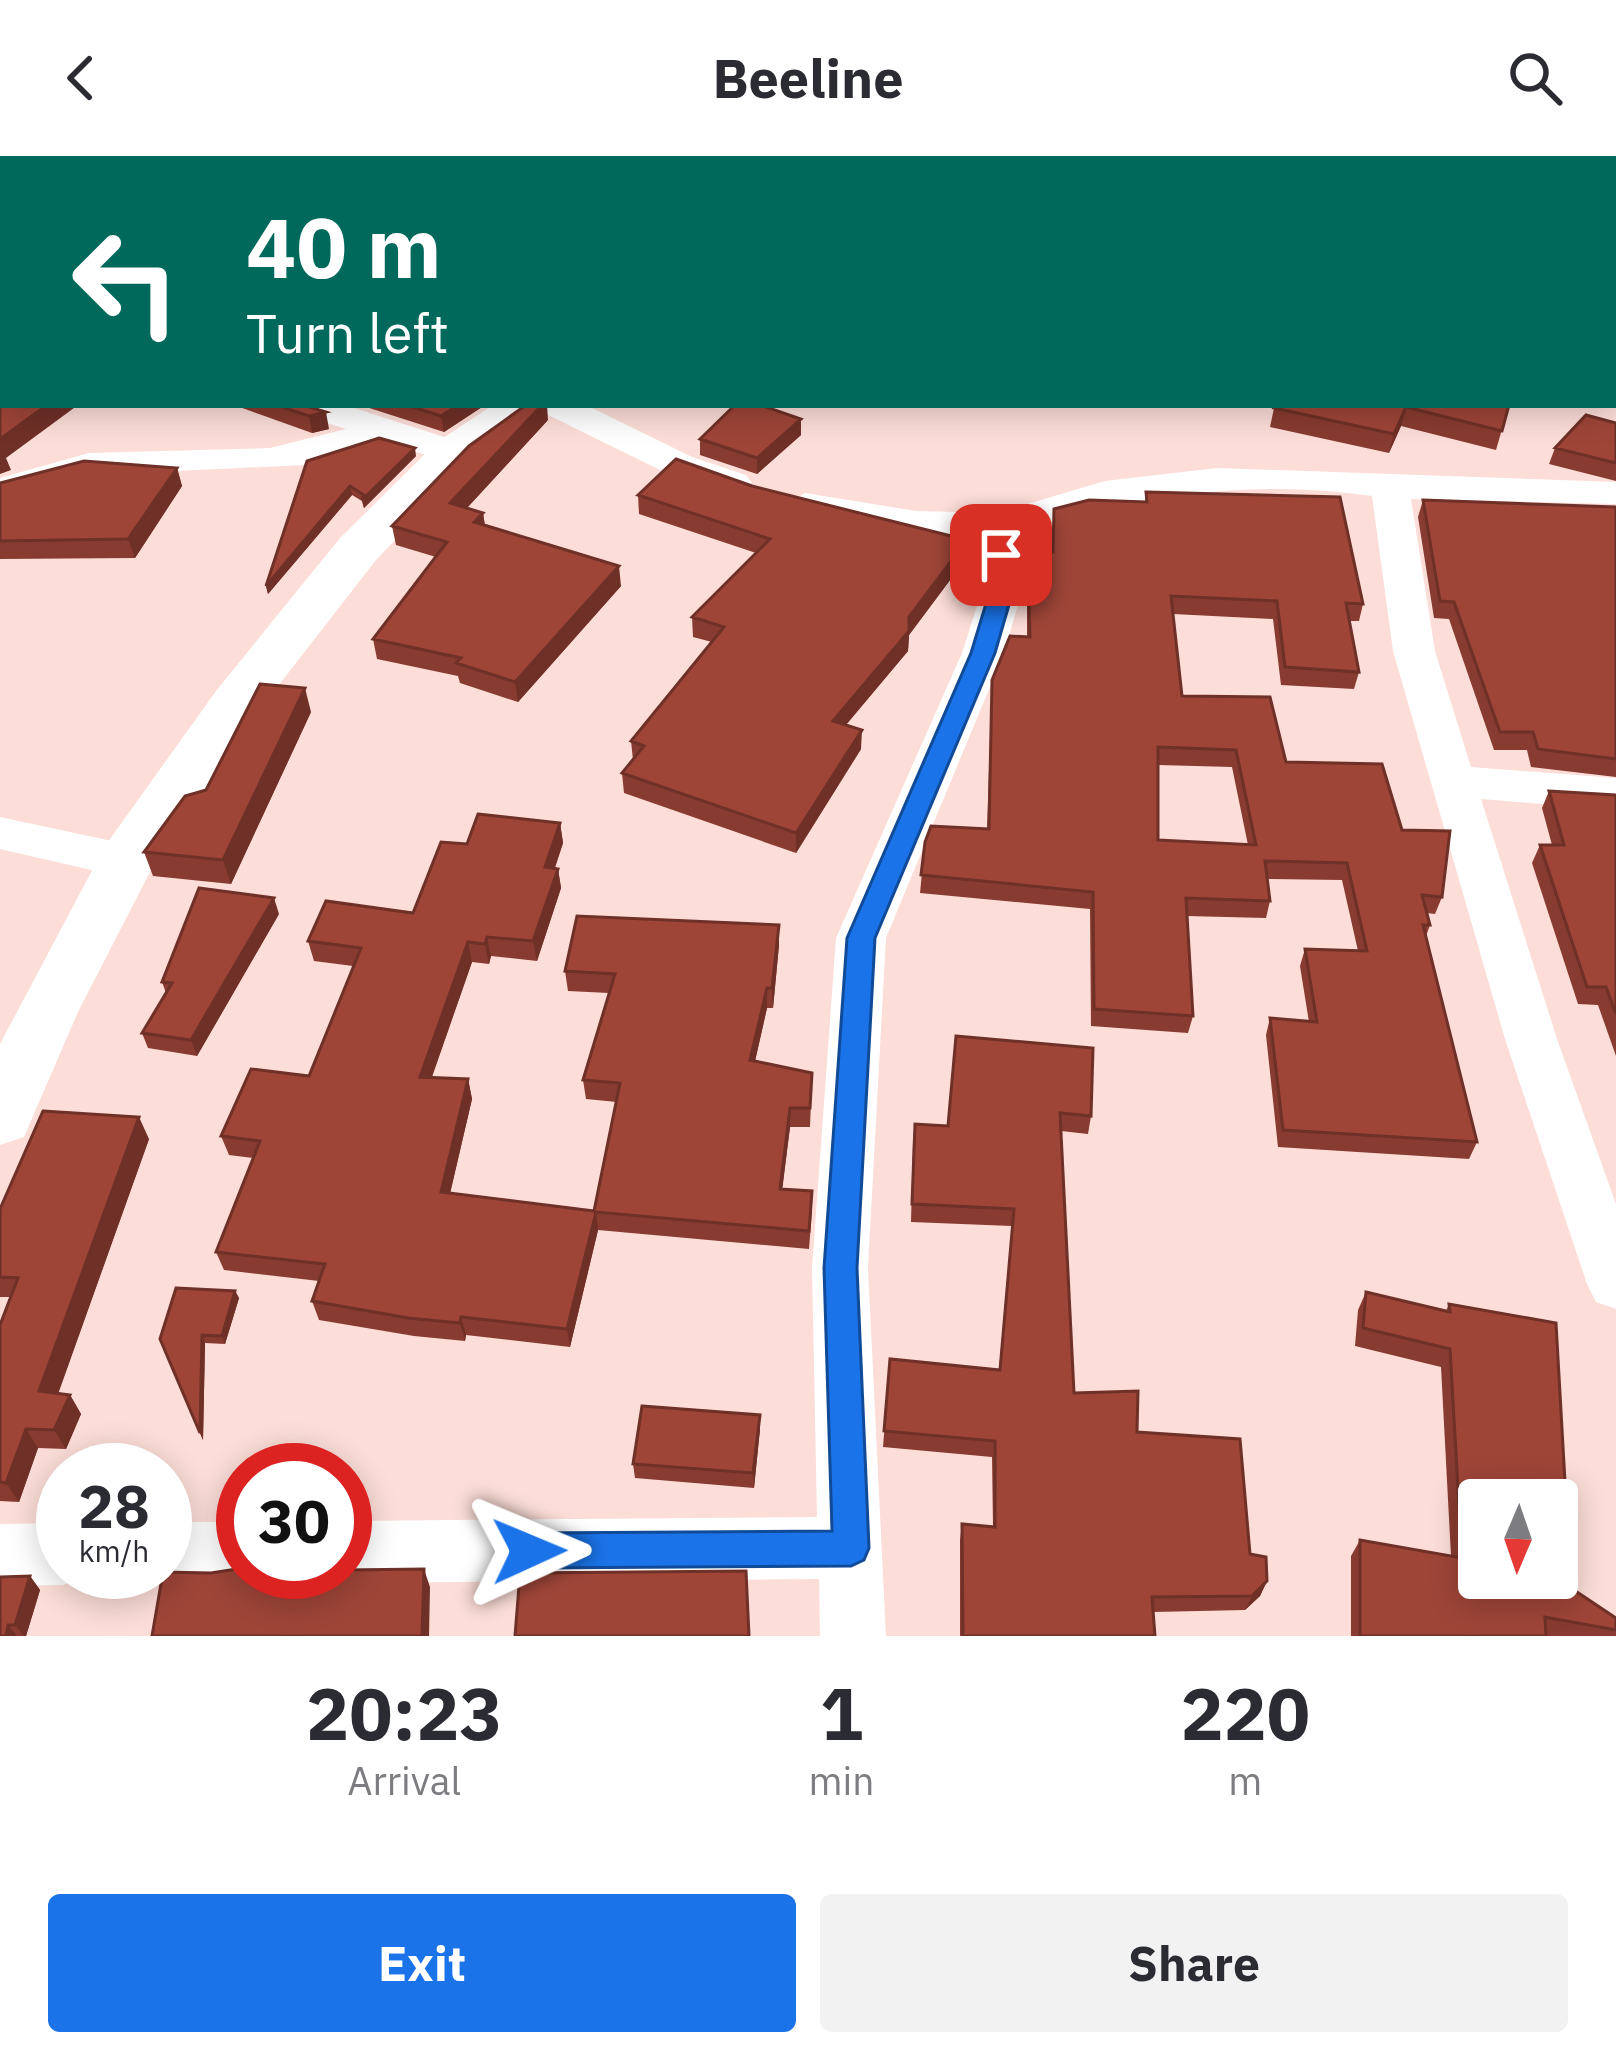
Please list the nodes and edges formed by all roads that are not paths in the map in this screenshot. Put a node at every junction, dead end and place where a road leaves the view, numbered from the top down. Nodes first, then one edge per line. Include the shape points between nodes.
1 (316, 408) edge
2 (519, 408) edge
3 (563, 408) edge
4 (374, 430) junction
5 (453, 452) junction
6 (1390, 487) junction
7 (0, 489) edge
8 (1616, 493) edge
9 (998, 525) junction
10 (1452, 781) junction
11 (1616, 794) edge
12 (0, 833) edge
13 (126, 861) junction
14 (0, 1118) edge
15 (1616, 1284) edge
16 (851, 1548) junction
17 (372, 1552) edge
18 (36, 1554) edge
19 (0, 1555) edge
20 (853, 1636) edge

1 - 4 street
2 - 5 street
3 - 9 street via 679,465 793,503 916,524
4 - 5 street
4 - 7 street via 336,450 291,458 94,463
5 - 13 street via 298,621
6 - 8 street
6 - 9 street via 1217,479 1106,491
6 - 10 street via 1414,651
9 - 16 street via 1004,584 983,653 861,938 840,1268
10 - 11 street
10 - 15 street
12 - 13 street
13 - 14 street
16 - 17 street
16 - 20 street
18 - 19 street

